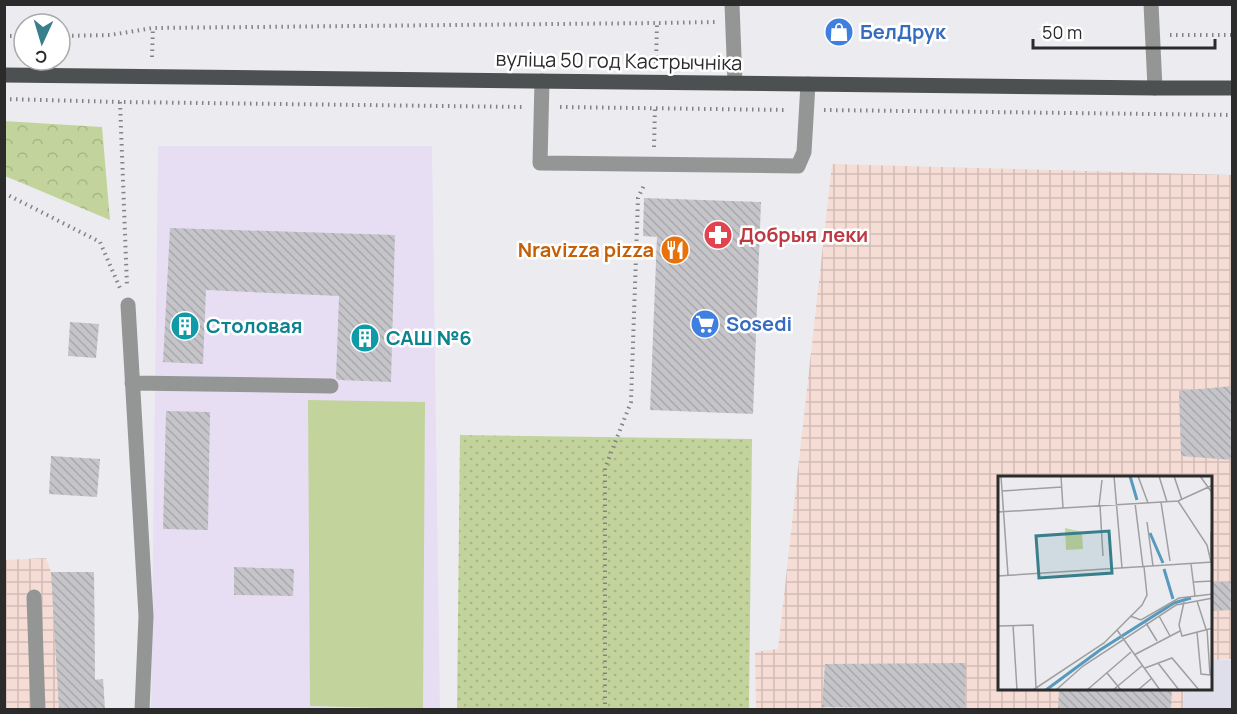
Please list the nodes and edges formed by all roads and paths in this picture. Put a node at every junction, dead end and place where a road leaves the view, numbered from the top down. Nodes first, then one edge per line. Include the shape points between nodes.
1 (732, 4) edge
2 (1151, 4) edge
3 (657, 23) dead end
4 (1152, 35) junction
5 (1233, 35) edge
6 (72, 36) edge
7 (4, 75) edge
8 (542, 81) junction
9 (735, 83) junction
10 (807, 84) junction
11 (1155, 88) junction
12 (1233, 88) edge
13 (4, 99) edge
14 (120, 102) junction
15 (542, 107) junction
16 (806, 110) junction
17 (1233, 115) edge
18 (653, 165) junction
19 (4, 193) edge
20 (128, 305) junction
21 (132, 383) junction
22 (330, 387) dead end
23 (34, 597) dead end
24 (38, 710) edge
25 (142, 710) edge
26 (605, 710) edge

1 - 9 street
2 - 4 street
3 - 6 path via 153,28 110,36
4 - 5 path
4 - 11 street
7 - 8 main road, вуліца 50 год Кастрычніка
8 - 9 main road, вуліца 50 год Кастрычніка
8 - 15 street
9 - 10 main road, вуліца 50 год Кастрычніка
10 - 11 main road, вуліца 50 год Кастрычніка
10 - 16 street
11 - 12 main road, вуліца 50 год Кастрычніка
13 - 14 path
14 - 15 path
14 - 20 path
15 - 16 path
15 - 18 street via 540,163
16 - 17 path
16 - 18 street via 804,152 798,166
18 - 26 path via 638,198 630,402 605,468
19 - 20 path via 100,242
20 - 21 street
21 - 22 street
21 - 25 street via 146,616
23 - 24 street

